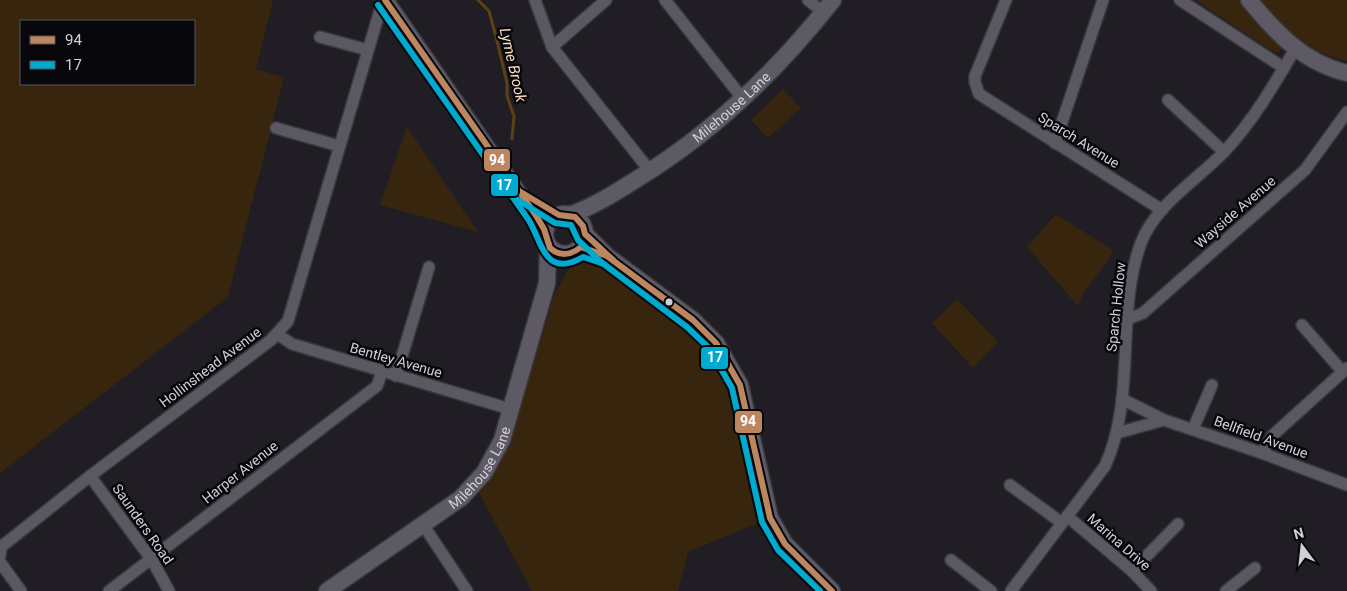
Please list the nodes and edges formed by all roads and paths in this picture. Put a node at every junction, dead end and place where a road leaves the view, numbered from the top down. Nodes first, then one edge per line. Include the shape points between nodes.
1 (384, 0) edge
2 (535, 0) edge
3 (606, 0) edge
4 (665, 0) edge
5 (808, 0) edge
6 (1006, 0) edge
7 (1103, 0) edge
8 (1180, 0) edge
9 (1249, 0) edge
10 (828, 6) edge
11 (320, 37) dead end
12 (552, 47) junction
13 (1295, 49) junction
14 (368, 50) junction
15 (1284, 68) junction
16 (1347, 73) edge
17 (743, 99) junction
18 (1168, 100) dead end
19 (1347, 112) edge
20 (276, 128) dead end
21 (1055, 143) junction
22 (339, 146) junction
23 (1224, 152) junction
24 (650, 171) junction
25 (518, 190) junction
26 (612, 194) junction
27 (1162, 210) junction
28 (564, 215) junction
29 (547, 239) junction
30 (580, 241) junction
31 (429, 267) dead end
32 (547, 283) junction
33 (1128, 319) junction
34 (1302, 324) dead end
35 (277, 334) junction
36 (1345, 369) edge
37 (382, 372) junction
38 (396, 376) junction
39 (1212, 386) dead end
40 (1122, 399) junction
41 (510, 409) junction
42 (1164, 420) junction
43 (1192, 429) junction
44 (1117, 433) junction
45 (1262, 453) junction
46 (90, 476) junction
47 (1010, 484) dead end
48 (1347, 485) edge
49 (1064, 520) junction
50 (1178, 524) dead end
51 (424, 526) junction
52 (0, 551) edge
53 (152, 560) junction
54 (951, 560) dead end
55 (0, 562) edge
56 (1255, 568) dead end
57 (1132, 571) junction
58 (22, 591) edge
59 (109, 591) edge
60 (169, 591) edge
61 (327, 591) edge
62 (466, 591) edge
63 (832, 591) edge
64 (991, 591) edge
65 (1011, 591) edge
66 (1151, 591) edge
67 (1226, 591) edge

1 - 14 street, Hollinshead Avenue
1 - 25 main road
2 - 12 street
3 - 12 street
4 - 17 street
5 - 10 street
6 - 21 street, Sparch Avenue via 975,82 980,94
7 - 21 street
8 - 15 street
9 - 13 main road via 1274,31
10 - 17 main road, Milehouse Lane via 793,49
11 - 14 street
12 - 24 street
13 - 15 street, Sparch Hollow
13 - 16 main road
14 - 22 street, Hollinshead Avenue
15 - 23 street, Sparch Hollow via 1254,115
17 - 24 main road, Milehouse Lane via 704,134
18 - 23 street
19 - 33 street, Wayside Avenue via 1305,170 1143,312
20 - 22 street
21 - 27 street, Sparch Avenue
22 - 35 street, Hollinshead Avenue via 288,321
23 - 27 street, Sparch Hollow
24 - 26 main road, Milehouse Lane
25 - 28 main road
25 - 29 main road
26 - 28 main road, Milehouse Lane
26 - 30 main road, Milehouse Lane
27 - 33 street, Sparch Hollow via 1141,242
28 - 29 main road via 549,222
28 - 30 main road via 580,221
29 - 30 main road via 557,253
29 - 32 main road, Milehouse Lane
30 - 32 main road, Milehouse Lane via 561,261
30 - 63 main road via 606,256 693,320 716,343 740,385 770,518 785,544
31 - 38 street
32 - 41 main road, Milehouse Lane
33 - 40 street, Sparch Hollow
34 - 36 street
35 - 37 street, Bentley Avenue via 292,344
35 - 46 street, Hollinshead Avenue
36 - 45 street via 1272,435
37 - 38 street, Bentley Avenue
37 - 53 street, Harper Avenue via 377,386
38 - 41 street, Bentley Avenue
39 - 43 street
40 - 42 street, Bellfield Avenue
40 - 44 street, Sparch Hollow
41 - 51 main road, Milehouse Lane via 502,440 484,473 461,498
42 - 43 street, Bellfield Avenue
42 - 44 street
43 - 45 street, Bellfield Avenue
44 - 49 street, Sparch Hollow via 1105,466
45 - 48 street, Bellfield Avenue
46 - 52 street, Hollinshead Avenue
46 - 53 street, Saunders Road
47 - 49 street, Marina Drive
49 - 57 street, Marina Drive
49 - 65 street, Sparch Hollow
50 - 57 street
51 - 61 main road, Milehouse Lane
51 - 62 street
53 - 59 street, Harper Avenue
53 - 60 street, Saunders Road
54 - 64 street
55 - 58 street
56 - 67 street
57 - 66 street, Marina Drive

